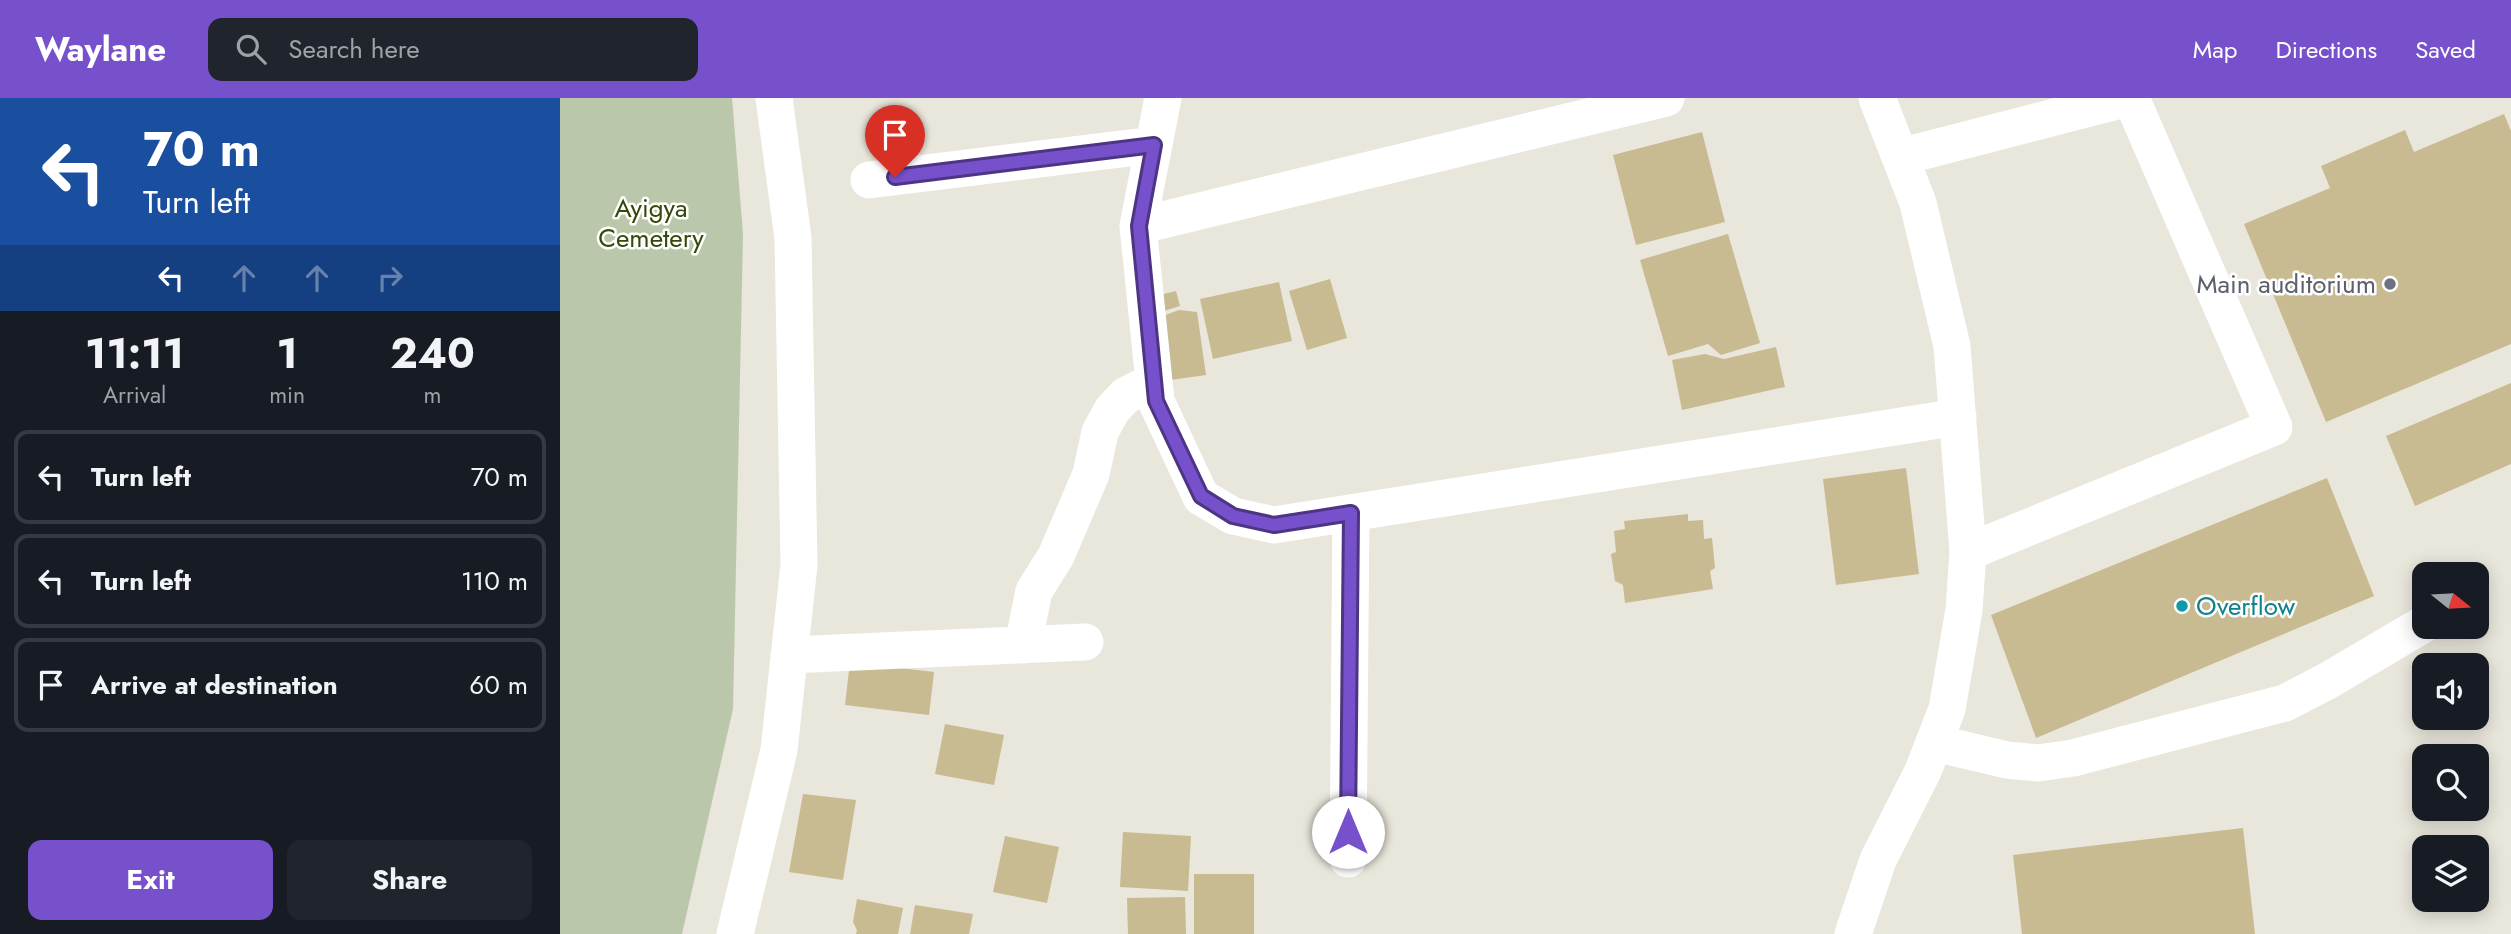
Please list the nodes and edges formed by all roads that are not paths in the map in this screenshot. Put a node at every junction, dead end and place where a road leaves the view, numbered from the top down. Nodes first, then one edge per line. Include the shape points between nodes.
1 (774, 98) edge
2 (1163, 98) edge
3 (1666, 98) edge
4 (1877, 98) edge
5 (2129, 98) edge
6 (1154, 145) junction
7 (1900, 157) junction
8 (869, 180) dead end
9 (1139, 226) junction
10 (1154, 381) junction
11 (1958, 417) junction
12 (1351, 513) junction
13 (1968, 552) junction
14 (2412, 631) edge
15 (1085, 642) dead end
16 (1023, 645) junction
17 (789, 656) junction
18 (1935, 743) junction
19 (1348, 859) dead end
20 (735, 934) edge
21 (1853, 934) edge

1 - 17 street via 793,238 799,565
2 - 6 street
3 - 9 street
4 - 7 street
5 - 7 street
5 - 13 street via 2274,427
6 - 8 street
6 - 9 street
7 - 11 street via 1918,203 1952,346
9 - 10 street
10 - 12 street via 1156,401 1201,496 1233,516 1274,525
10 - 16 street via 1125,396 1100,432 1091,474 1056,556 1034,592
11 - 12 street
11 - 13 street
12 - 19 street
13 - 18 street via 1956,665
14 - 18 street via 2285,703 2073,758 2038,763 2007,760
15 - 16 street
16 - 17 street
17 - 20 street via 779,750
18 - 21 street via 1878,860

